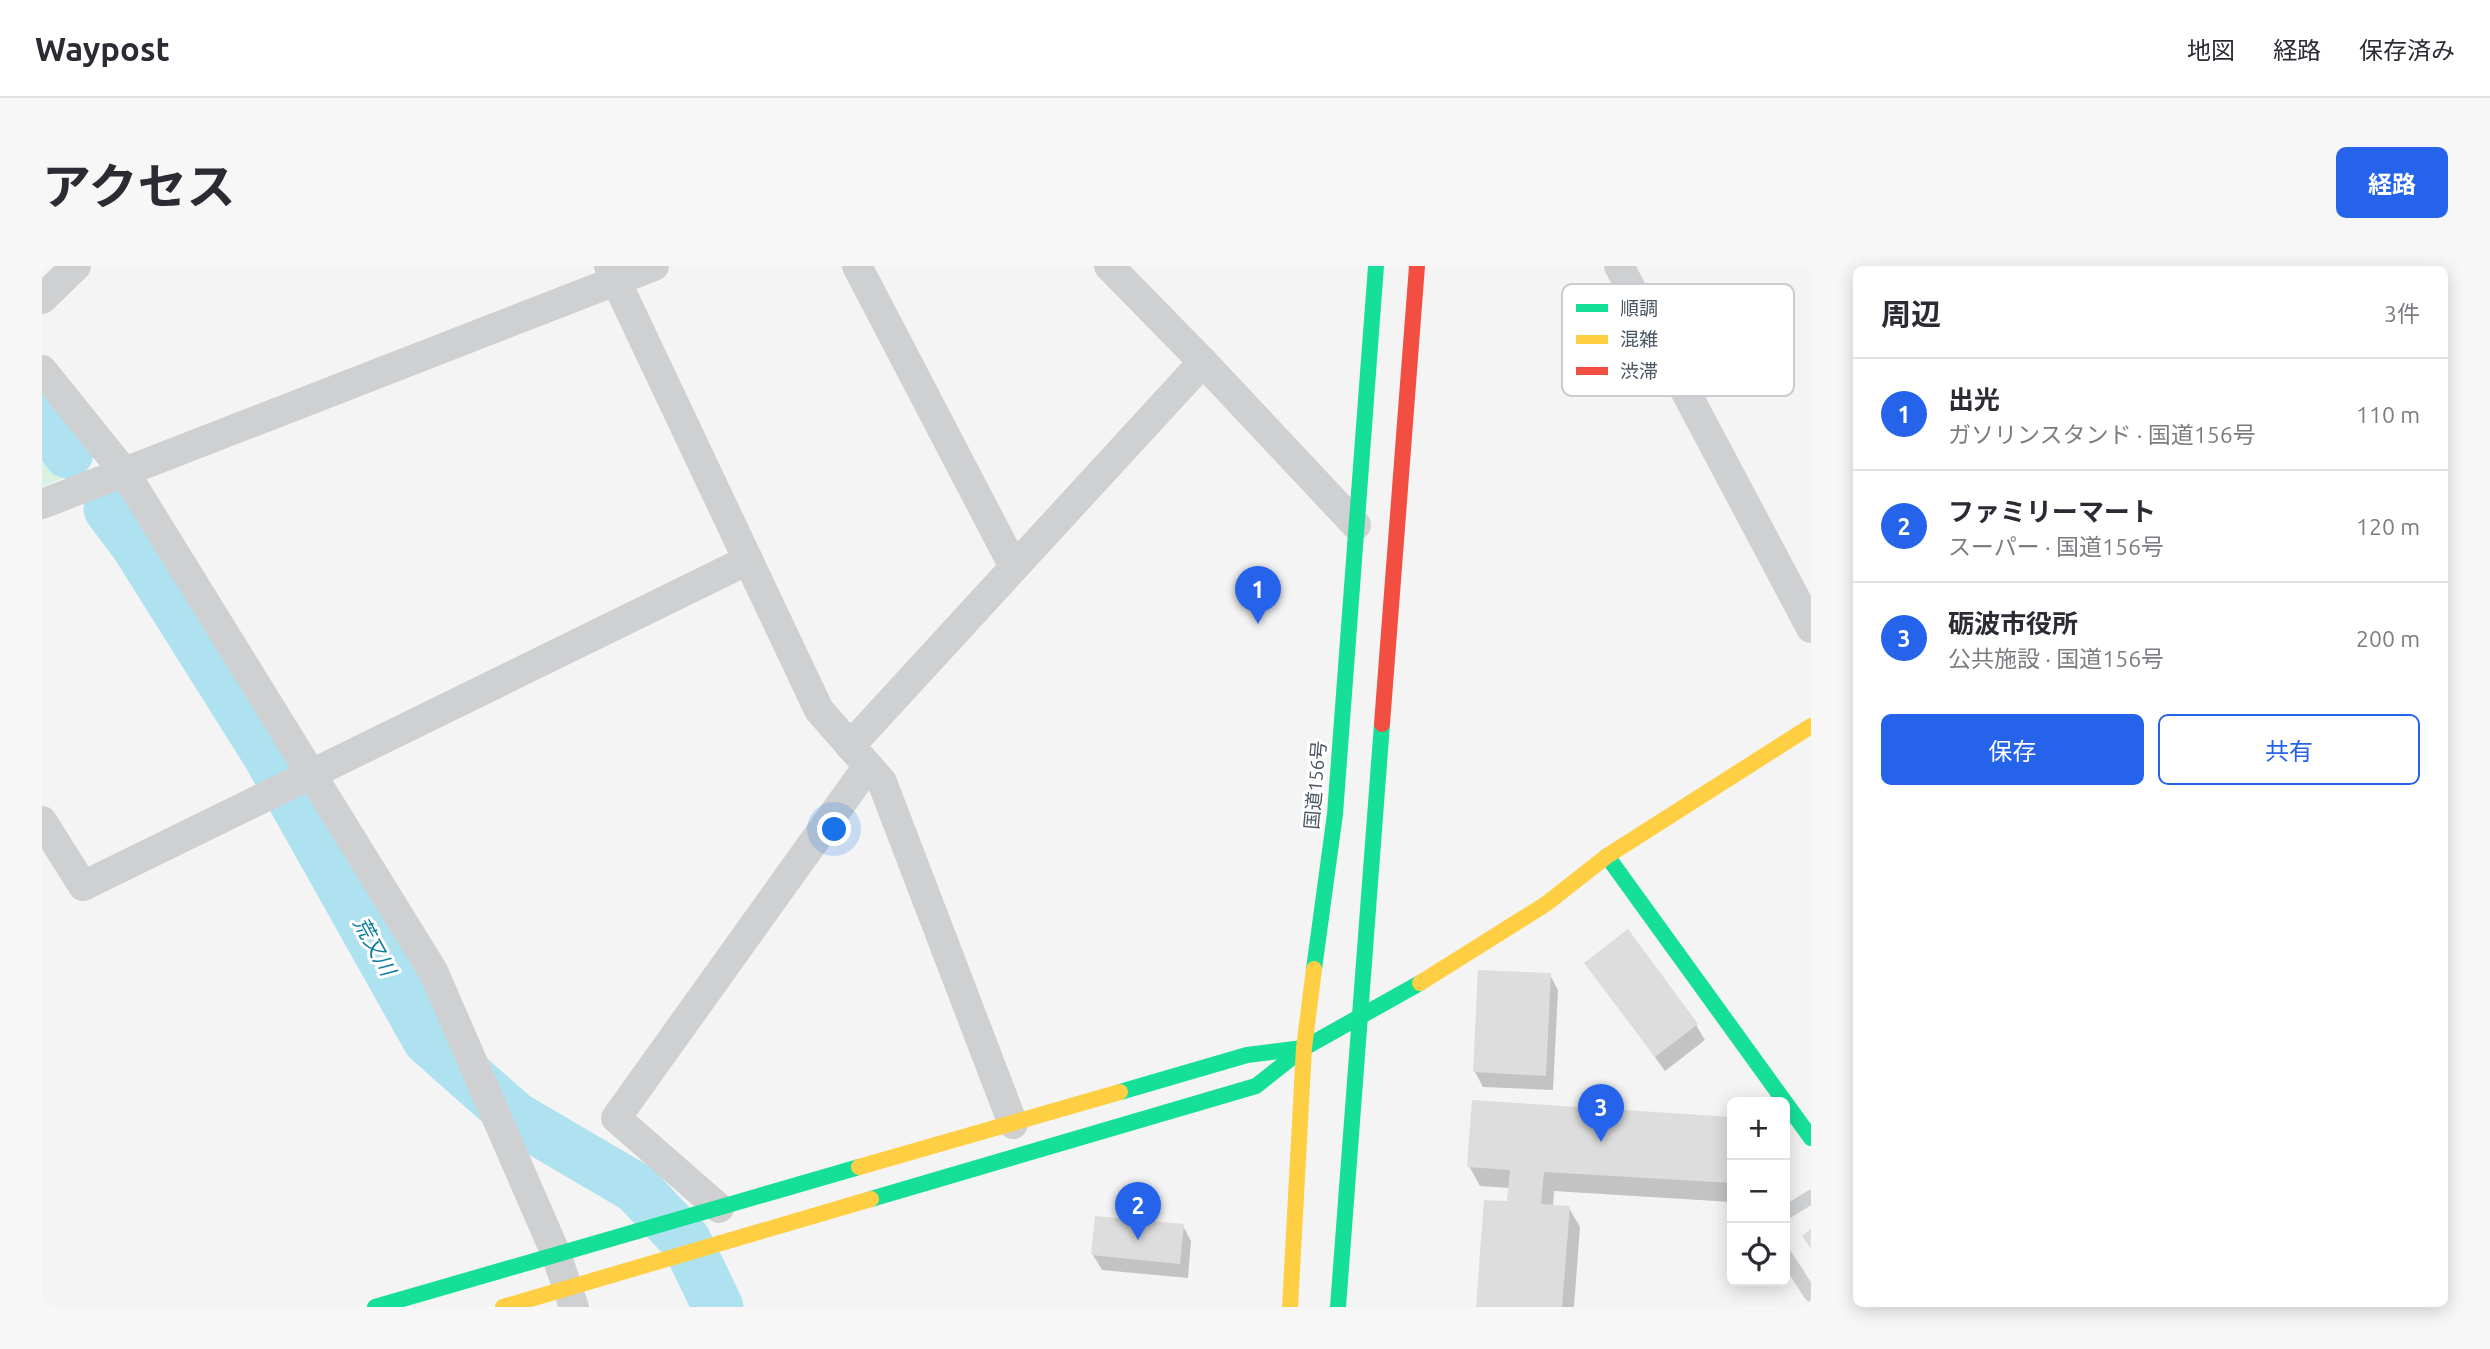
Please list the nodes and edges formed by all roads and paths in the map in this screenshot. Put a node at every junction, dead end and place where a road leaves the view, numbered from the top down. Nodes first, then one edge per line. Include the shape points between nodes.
1 (76, 266) edge
2 (654, 266) edge
3 (857, 266) edge
4 (1110, 266) edge
5 (1376, 266) edge
6 (1417, 266) edge
7 (1619, 266) edge
8 (612, 273) edge
9 (1629, 284) edge
10 (42, 299) edge
11 (1203, 362) junction
12 (42, 370) edge
13 (1688, 396) edge
14 (125, 473) junction
15 (42, 504) edge
16 (1356, 525) junction
17 (748, 560) junction
18 (1014, 567) junction
19 (1811, 628) edge
20 (1811, 726) edge
21 (859, 756) junction
22 (314, 775) junction
23 (42, 821) edge
24 (1607, 856) junction
25 (1361, 1017) junction
26 (1304, 1048) junction
27 (1013, 1124) junction
28 (1811, 1138) edge
29 (1811, 1196) edge
30 (719, 1208) junction
31 (1790, 1210) edge
32 (556, 1254) junction
33 (1790, 1263) edge
34 (1811, 1295) edge
35 (571, 1297) edge
36 (375, 1307) edge
37 (503, 1307) edge
38 (1290, 1307) edge
39 (1338, 1307) edge

1 - 10 street
2 - 8 street
3 - 18 street
4 - 11 street
5 - 16 main road, 国道156号
6 - 25 main road
7 - 9 street
8 - 14 street
8 - 17 street
11 - 16 street
11 - 18 street
12 - 14 street
13 - 19 street
14 - 15 street
14 - 22 street
16 - 26 main road, 国道156号 via 1335,814
17 - 21 street via 819,710
17 - 22 street
18 - 21 street
20 - 24 main road
21 - 27 street via 882,782
21 - 30 street via 616,1118
22 - 23 street via 83,886
22 - 32 street via 433,971
24 - 25 main road via 1545,904
24 - 28 main road
25 - 26 main road
25 - 39 main road
26 - 27 main road via 1247,1055
26 - 35 main road via 1256,1086
26 - 38 main road, 国道156号
27 - 30 main road
29 - 31 lane
30 - 32 main road
32 - 35 street
32 - 36 main road
33 - 34 lane
35 - 37 main road

